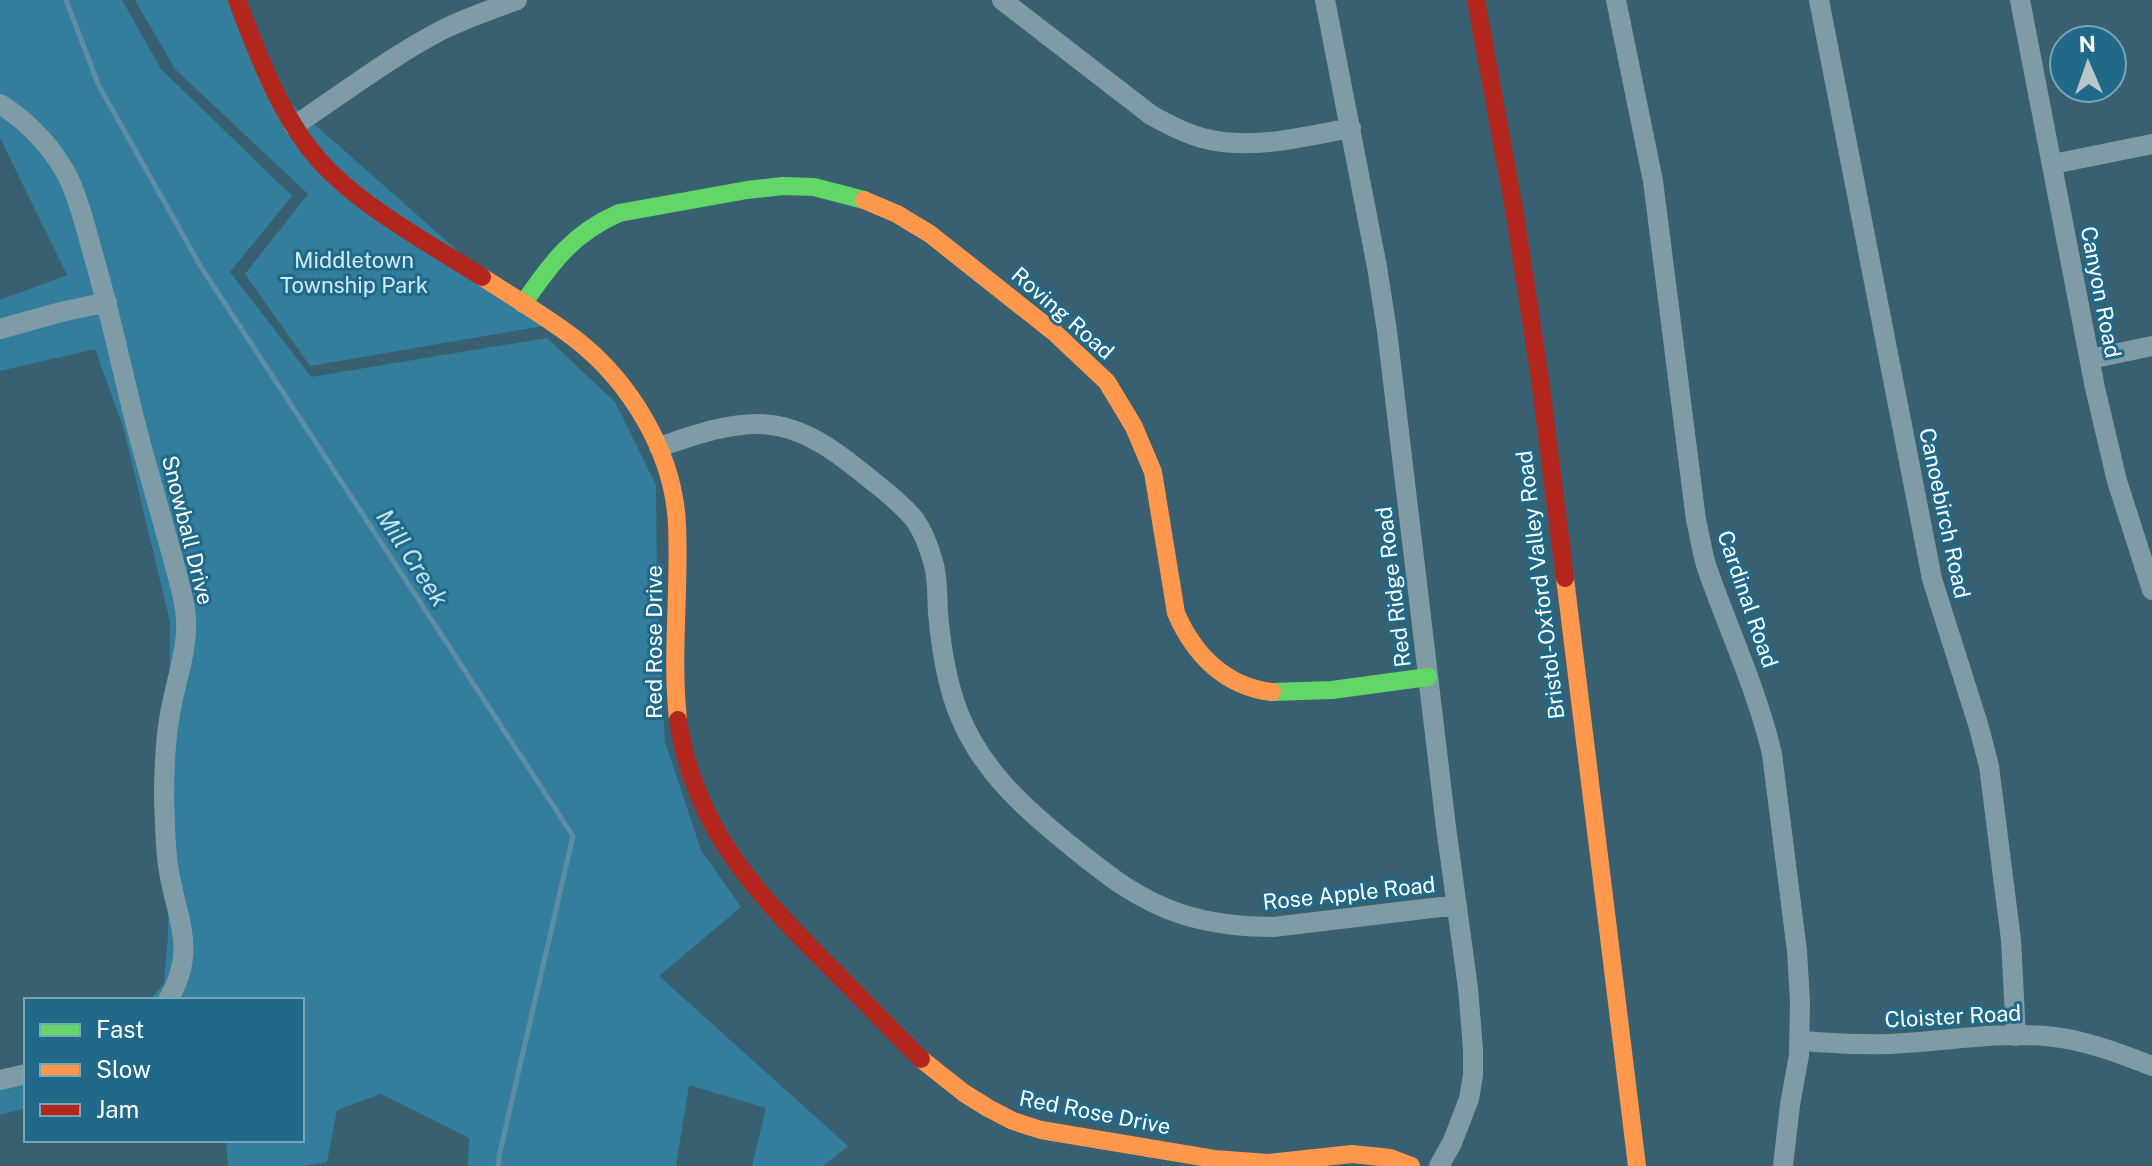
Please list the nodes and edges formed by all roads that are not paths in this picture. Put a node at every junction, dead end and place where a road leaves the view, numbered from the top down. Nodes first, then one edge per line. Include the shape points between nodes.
1 (237, 0) edge
2 (517, 0) edge
3 (1002, 0) edge
4 (1325, 0) edge
5 (1476, 0) edge
6 (1616, 0) edge
7 (1819, 0) edge
8 (2020, 0) edge
9 (0, 104) edge
10 (294, 126) junction
11 (1351, 128) junction
12 (2152, 144) edge
13 (2053, 164) junction
14 (107, 302) junction
15 (523, 304) junction
16 (0, 329) edge
17 (2152, 346) edge
18 (2090, 359) junction
19 (659, 447) junction
20 (2150, 576) edge
21 (1428, 677) junction
22 (1457, 905) junction
23 (169, 998) edge
24 (2016, 1036) junction
25 (1800, 1041) junction
26 (2152, 1066) edge
27 (24, 1074) edge
28 (0, 1080) edge
29 (1411, 1166) edge
30 (1439, 1166) edge
31 (1637, 1166) edge
32 (1783, 1166) edge

1 - 10 street, Red Rose Drive
2 - 10 street via 441,31
3 - 11 street via 1151,115 1202,138 1262,142
4 - 11 street, Red Ridge Road
5 - 31 street, Bristol-Oxford Valley Road via 1540,379
6 - 25 street, Cardinal Road via 1653,181 1696,520 1706,566 1752,683 1772,754 1797,951
7 - 24 street, Canoebirch Road via 1932,579 1989,766 2011,940
8 - 13 street, Canyon Road
9 - 14 street, Snowball Drive via 40,138 70,180
10 - 15 street, Red Rose Drive via 330,172
11 - 21 street, Red Ridge Road via 1387,331
12 - 13 street
13 - 18 street, Canyon Road
14 - 16 street
14 - 23 street, Snowball Drive via 186,621 165,760 168,865 184,947
15 - 19 street, Red Rose Drive via 594,355 642,414
15 - 21 street, Roving Road via 565,247 585,229 619,213 783,186 814,187 868,201 930,234 1055,333 1107,382 1153,472 1176,613 1200,656 1241,684 1268,692 1343,689
17 - 18 street
18 - 20 street, Canyon Road via 2117,481
19 - 22 street, Rose Apple Road via 730,426 759,424 797,431 840,454 897,501 915,521 934,564 944,661 970,738 1029,812 1147,901 1243,927
19 - 29 street, Red Rose Drive via 676,507 674,696 696,794 735,862 925,1064 991,1112 1041,1130 1214,1159 1268,1163 1352,1154
21 - 22 street, Red Ridge Road
22 - 30 street, Red Ridge Road via 1473,1075 1463,1117
24 - 25 street, Cloister Road via 1904,1044
24 - 26 street, Cloister Road via 2089,1044
25 - 32 street, Cardinal Road
27 - 28 street

